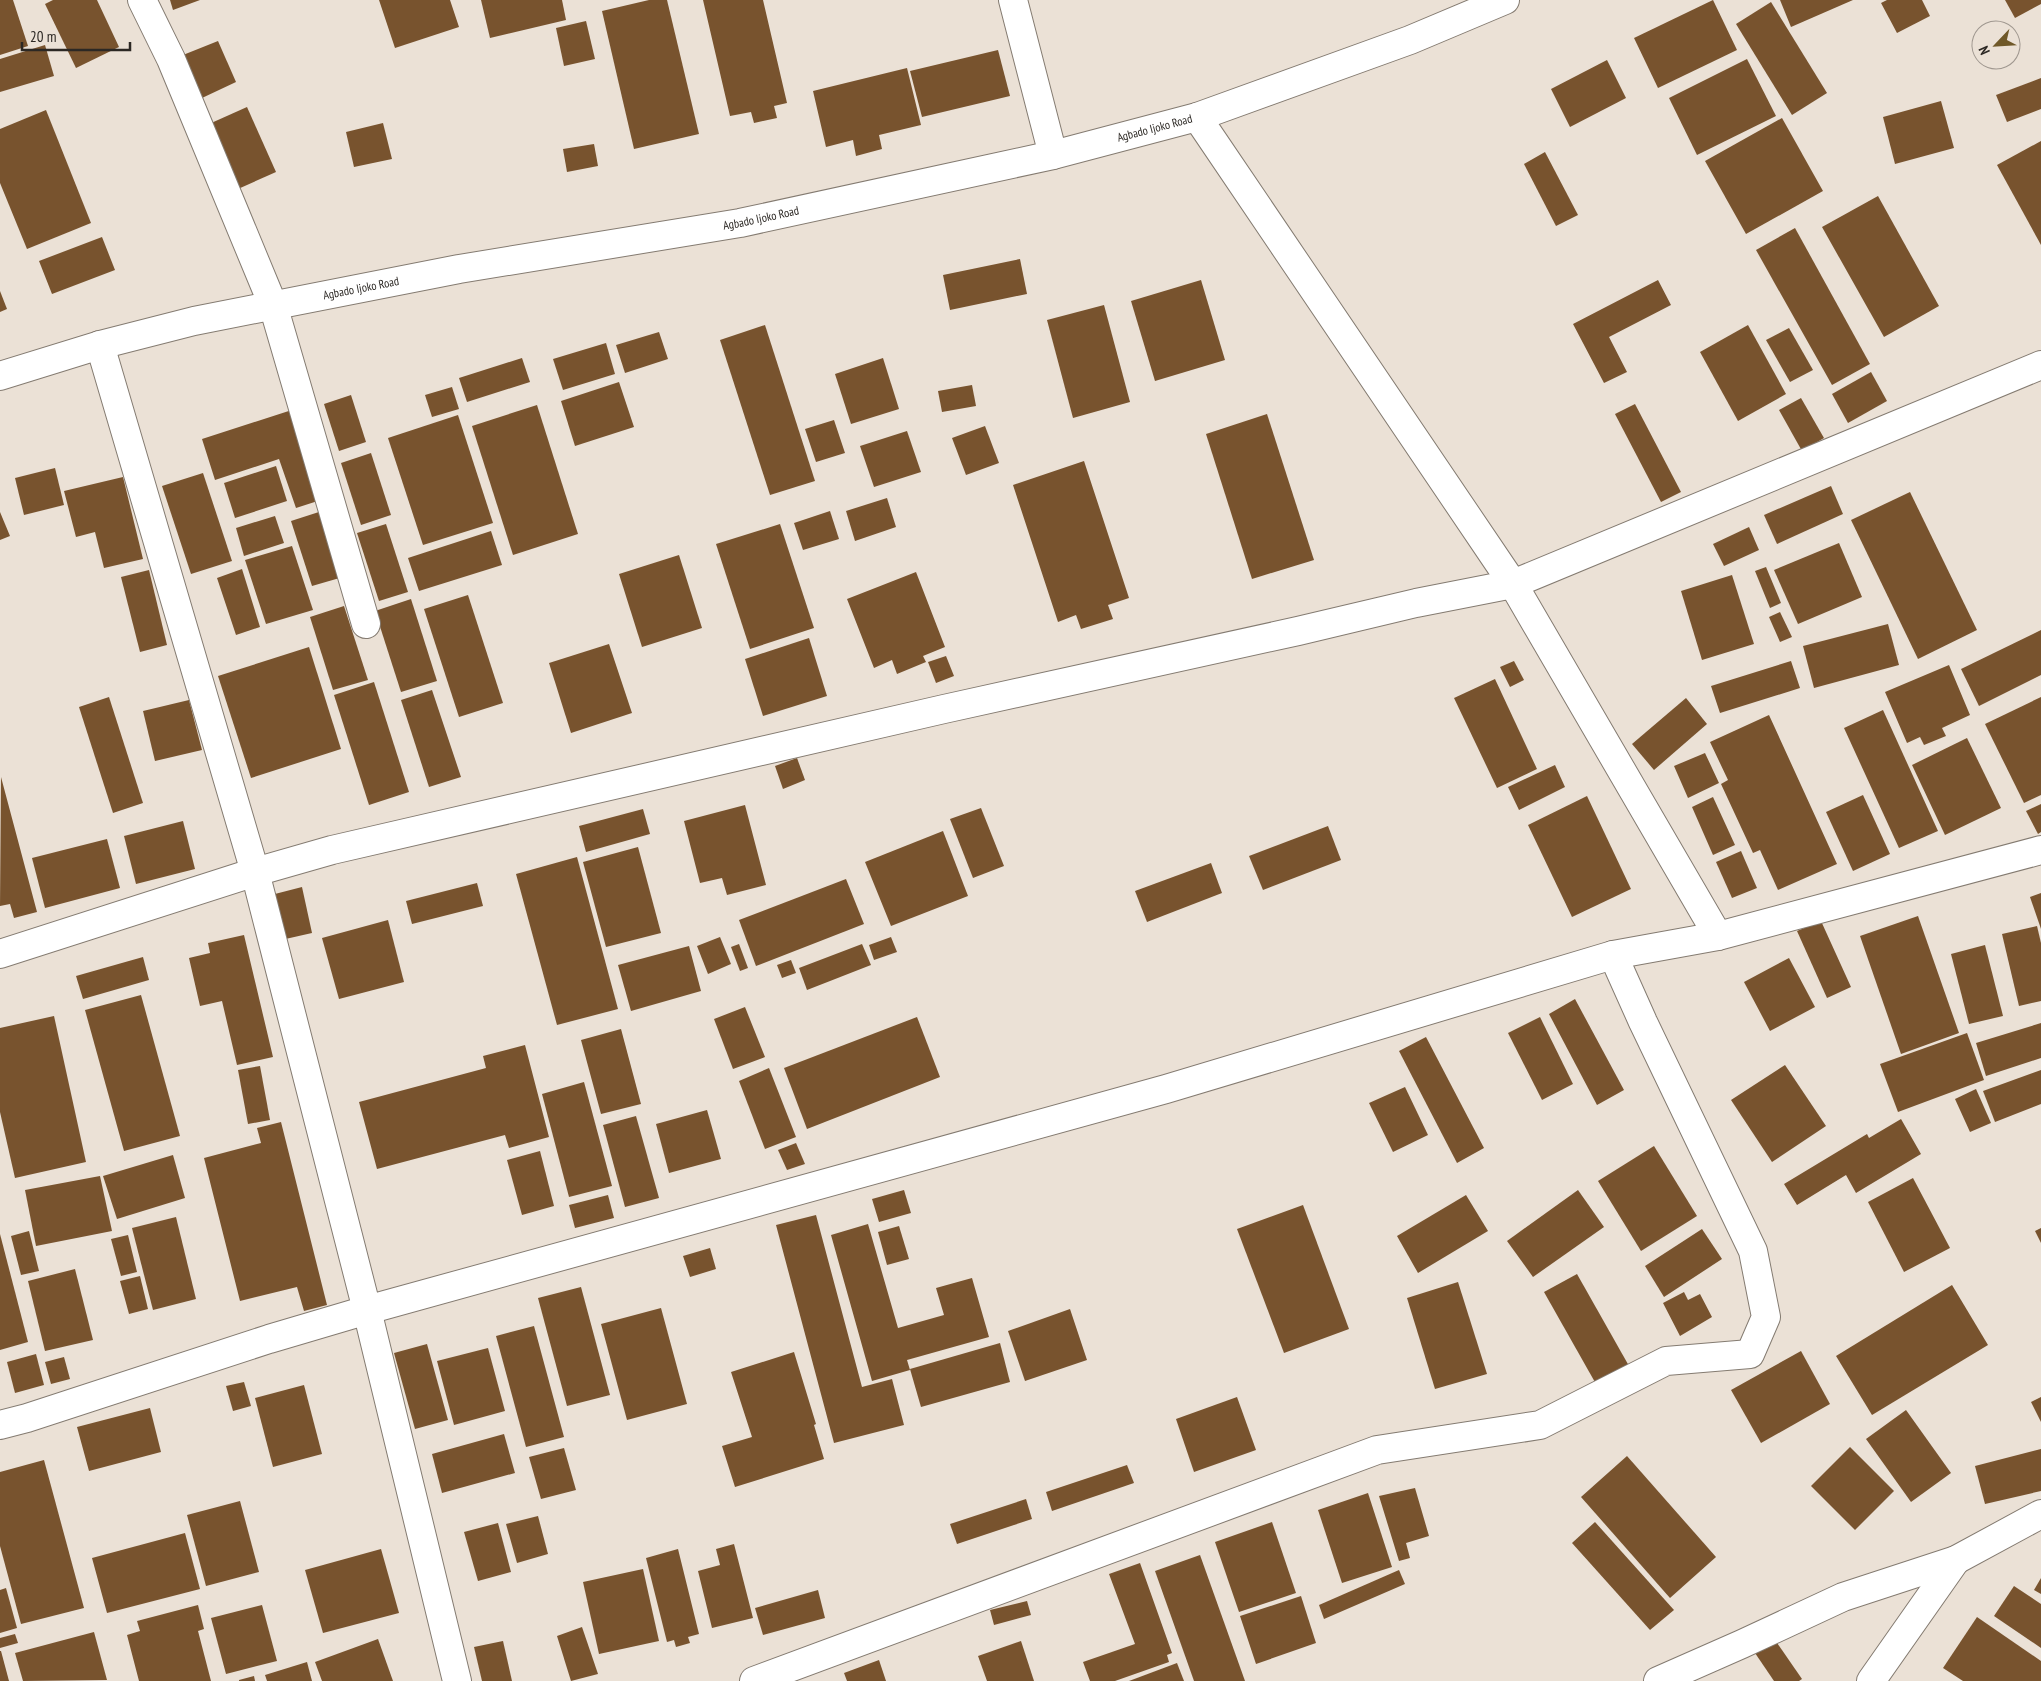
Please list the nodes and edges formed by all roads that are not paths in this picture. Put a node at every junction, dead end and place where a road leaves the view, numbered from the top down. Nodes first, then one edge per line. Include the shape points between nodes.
1 (142, 0) edge
2 (1013, 0) edge
3 (1505, 0) edge
4 (1197, 117) junction
5 (1053, 155) junction
6 (273, 305) junction
7 (100, 345) junction
8 (2041, 365) edge
9 (0, 376) edge
10 (1513, 584) junction
11 (366, 624) dead end
12 (2041, 850) edge
13 (255, 872) junction
14 (1718, 936) junction
15 (0, 954) edge
16 (1613, 955) junction
17 (367, 1310) junction
18 (0, 1425) edge
19 (2041, 1514) edge
20 (1956, 1560) junction
21 (457, 1681) edge
22 (754, 1681) edge
23 (1658, 1681) edge
24 (1871, 1681) edge

1 - 6 street via 171,58
2 - 5 street
3 - 4 street, Agbado Ijoko Road via 1410,40
4 - 5 street, Agbado Ijoko Road
4 - 10 street
5 - 6 street, Agbado Ijoko Road via 740,223 459,269
6 - 7 street, Agbado Ijoko Road
6 - 11 street
7 - 9 street, Agbado Ijoko Road
7 - 13 street
8 - 10 street
10 - 13 street via 944,709 332,850
10 - 14 street
12 - 14 street
13 - 15 street
13 - 17 street
14 - 16 street
16 - 17 street via 1166,1089
16 - 22 street via 1753,1252 1766,1317 1750,1354 1666,1361 1540,1425 1377,1450
17 - 18 street
17 - 21 street
19 - 20 street
20 - 23 street via 1843,1597
20 - 24 street

